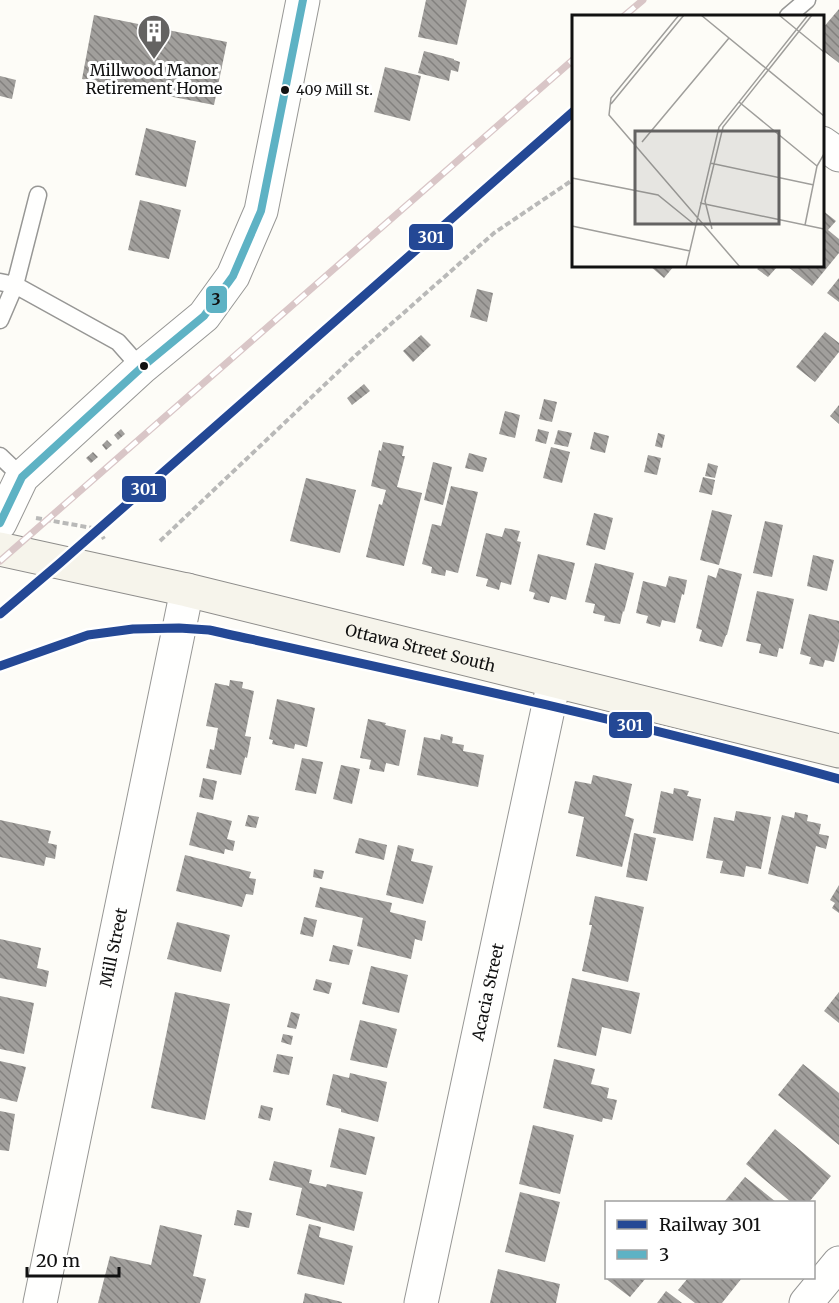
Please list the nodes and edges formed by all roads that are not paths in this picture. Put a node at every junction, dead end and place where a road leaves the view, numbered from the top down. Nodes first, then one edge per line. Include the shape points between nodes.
1 (303, 0) edge
2 (807, 0) edge
3 (789, 15) edge
4 (824, 144) edge
5 (839, 155) edge
6 (38, 195) dead end
7 (8, 283) edge
8 (0, 320) edge
9 (141, 368) junction
10 (11, 466) edge
11 (3, 518) edge
12 (0, 549) edge
13 (187, 590) junction
14 (554, 681) junction
15 (839, 751) edge
16 (839, 1263) edge
17 (40, 1303) edge
18 (421, 1303) edge
19 (806, 1303) edge

1 - 9 street via 261,211 233,276 204,316
2 - 3 lane
4 - 5 street
6 - 7 lane
7 - 8 lane
7 - 9 lane via 118,342
9 - 10 street
10 - 11 street
12 - 13 main road, Ottawa Street South
13 - 14 main road, Ottawa Street South
13 - 17 street, Mill Street
14 - 15 main road, Ottawa Street South
14 - 18 street, Acacia Street
16 - 19 street

